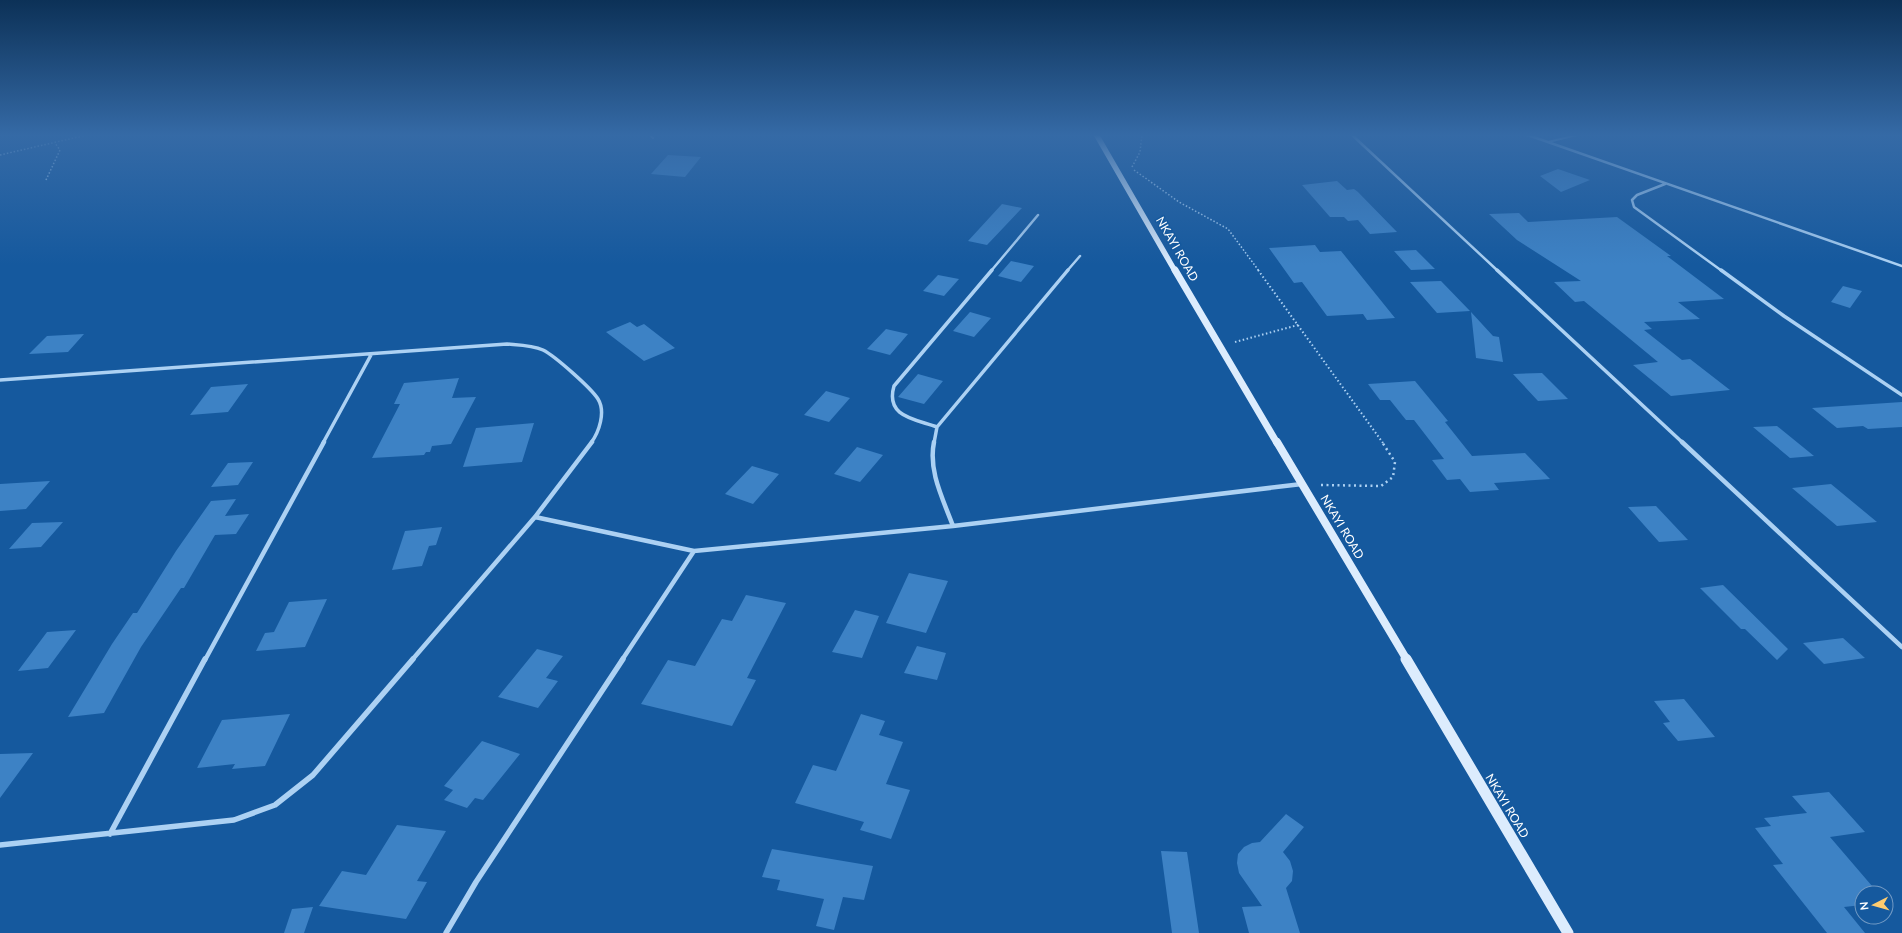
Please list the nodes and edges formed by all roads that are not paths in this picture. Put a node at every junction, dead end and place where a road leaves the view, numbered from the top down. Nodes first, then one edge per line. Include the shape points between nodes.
1 (1121, 178) edge
2 (1398, 178) edge
3 (1647, 178) edge
4 (1665, 184) junction
5 (1038, 215) dead end
6 (1080, 256) dead end
7 (1902, 266) edge
8 (371, 355) junction
9 (0, 380) edge
10 (1902, 395) edge
11 (937, 426) junction
12 (1302, 484) junction
13 (536, 517) junction
14 (953, 526) junction
15 (694, 551) junction
16 (1902, 648) edge
17 (110, 834) junction
18 (0, 845) edge
19 (446, 933) edge
20 (1568, 933) edge

1 - 12 main road, NKAYI ROAD
2 - 16 street
3 - 4 street
4 - 7 street
4 - 10 street via 1637,195 1632,200 1634,207 1784,316
5 - 11 street via 894,386 890,394 890,401 896,411
6 - 11 street
8 - 9 street
8 - 13 street via 507,344 528,345 543,350 559,360 598,400 602,416 593,440
8 - 17 street
11 - 14 street via 932,452 935,477
12 - 14 street
12 - 20 main road, NKAYI ROAD
13 - 15 street
13 - 17 street via 313,775 275,805 234,820
14 - 15 street
15 - 19 street via 476,882
17 - 18 street

